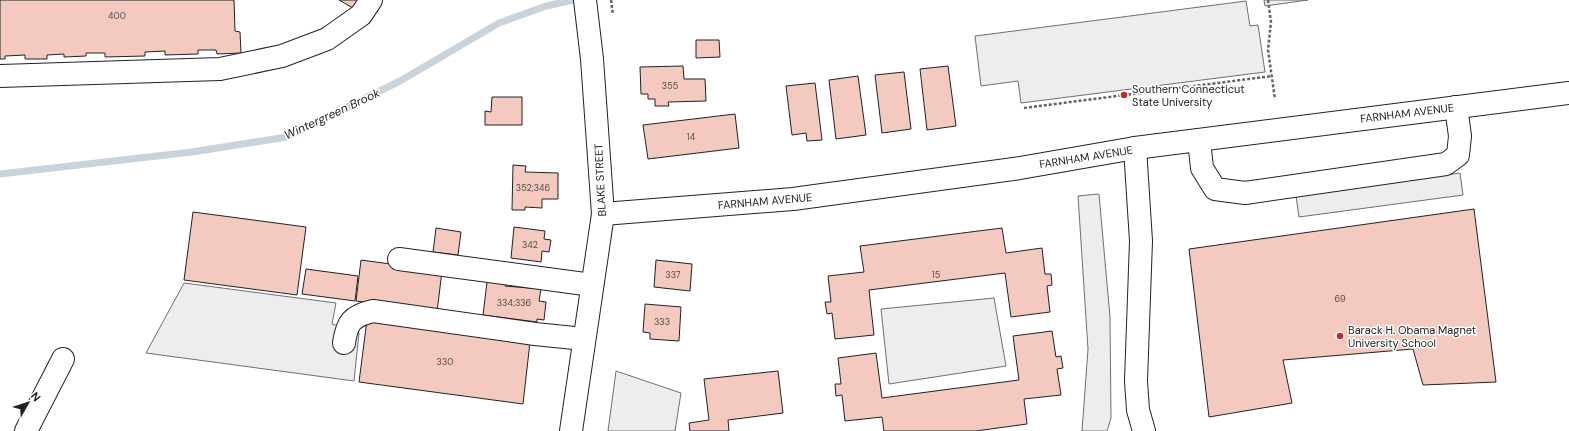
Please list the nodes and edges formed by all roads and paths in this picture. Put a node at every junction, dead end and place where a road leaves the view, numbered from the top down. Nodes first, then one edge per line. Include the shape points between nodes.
1 (371, 0) edge
2 (586, 0) edge
3 (611, 0) edge
4 (1268, 0) edge
5 (613, 16) dead end
6 (0, 76) edge
7 (1272, 76) junction
8 (1569, 93) edge
9 (1275, 99) dead end
10 (1456, 107) junction
11 (1024, 108) dead end
12 (1199, 140) junction
13 (1135, 148) junction
14 (603, 214) junction
15 (399, 259) dead end
16 (592, 286) junction
17 (584, 339) junction
18 (344, 343) dead end
19 (63, 359) dead end
20 (26, 431) edge
21 (571, 431) edge
22 (1144, 431) edge

1 - 6 street via 361,15 327,39 282,56 220,69
2 - 14 street, BLAKE STREET
3 - 5 path
4 - 7 path via 1271,22 1268,50
7 - 9 path
7 - 11 path
8 - 10 street, FARNHAM AVENUE
10 - 12 street, FARNHAM AVENUE
10 - 12 street via 1460,136 1458,155 1446,164 1245,193 1215,189 1202,168
12 - 13 street, FARNHAM AVENUE
13 - 14 street, FARNHAM AVENUE via 1020,168 793,199
13 - 22 street via 1141,241 1136,382 1138,410
14 - 16 street, BLAKE STREET
15 - 16 street
16 - 17 street, BLAKE STREET
17 - 18 street via 373,310 359,314 351,321 346,329
17 - 21 street, BLAKE STREET
19 - 20 street

